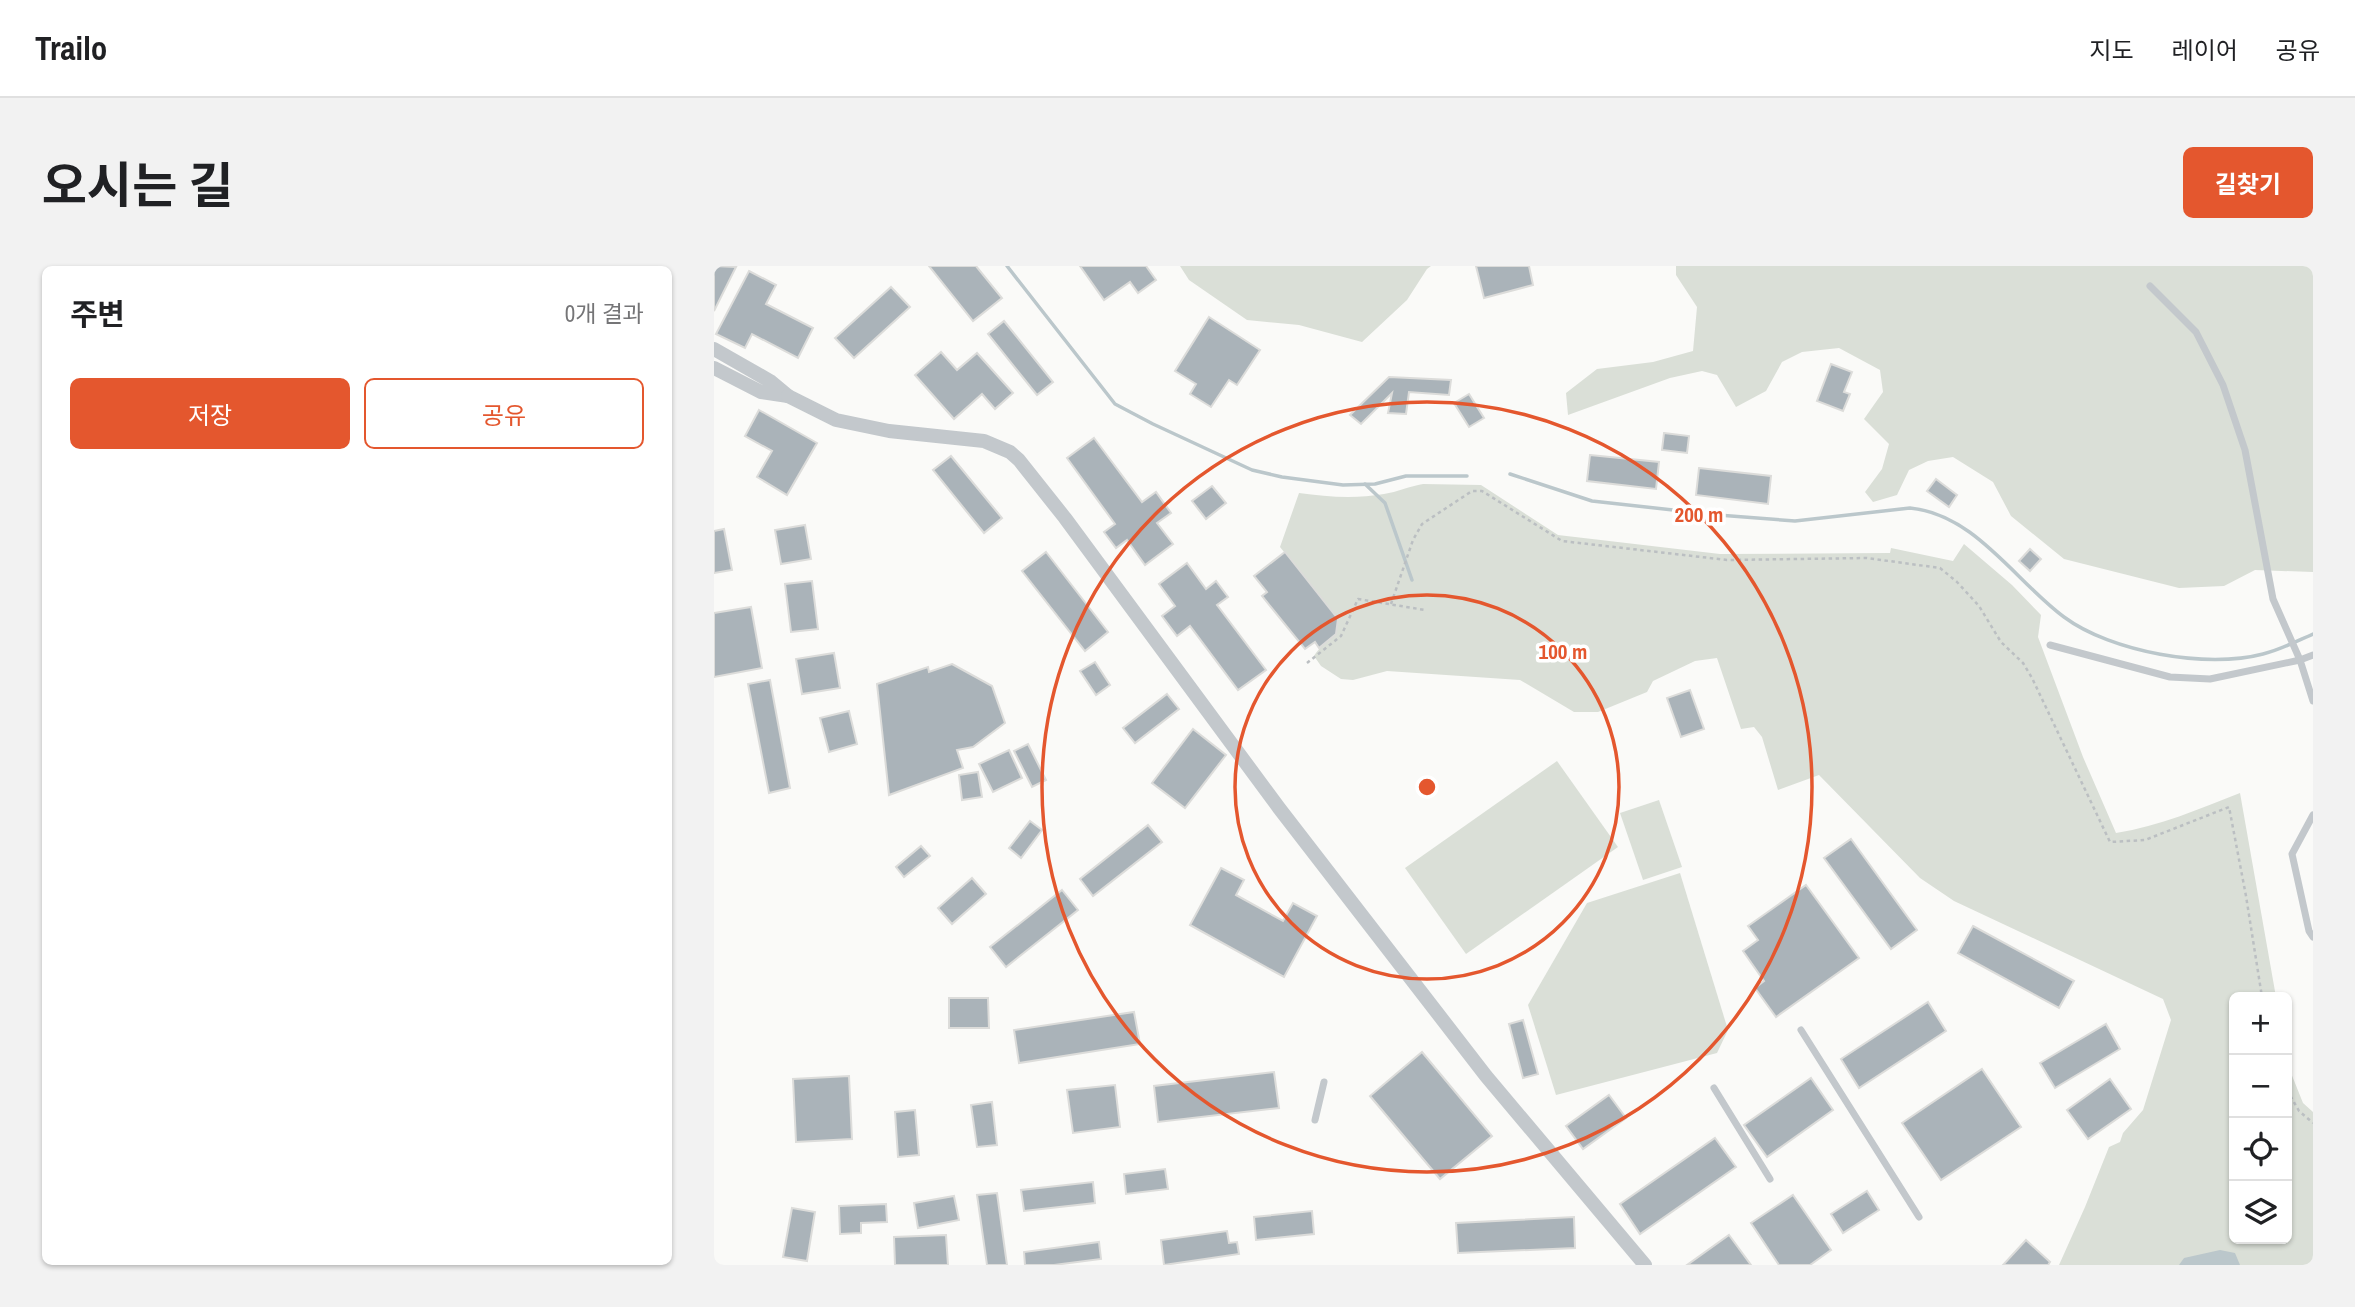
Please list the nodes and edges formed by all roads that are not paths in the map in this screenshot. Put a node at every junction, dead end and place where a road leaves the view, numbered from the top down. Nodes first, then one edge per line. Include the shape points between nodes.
1 (2150, 286) dead end
2 (714, 349) edge
3 (714, 368) edge
4 (788, 396) junction
5 (2050, 645) dead end
6 (2313, 655) edge
7 (2300, 660) junction
8 (2313, 701) edge
9 (2313, 815) edge
10 (2313, 937) edge
11 (1801, 1030) dead end
12 (1324, 1082) dead end
13 (1714, 1088) dead end
14 (1315, 1120) dead end
15 (1770, 1179) dead end
16 (1919, 1217) dead end
17 (1645, 1265) edge

1 - 7 lane via 2196,332 2223,385 2245,450 2273,599
2 - 4 street
3 - 4 street via 761,392
4 - 17 street via 836,420 984,442 1019,460 1486,1076
5 - 7 lane via 2170,677 2210,679
6 - 7 lane
7 - 8 lane
9 - 10 lane via 2292,854
11 - 16 lane
12 - 14 lane
13 - 15 lane

